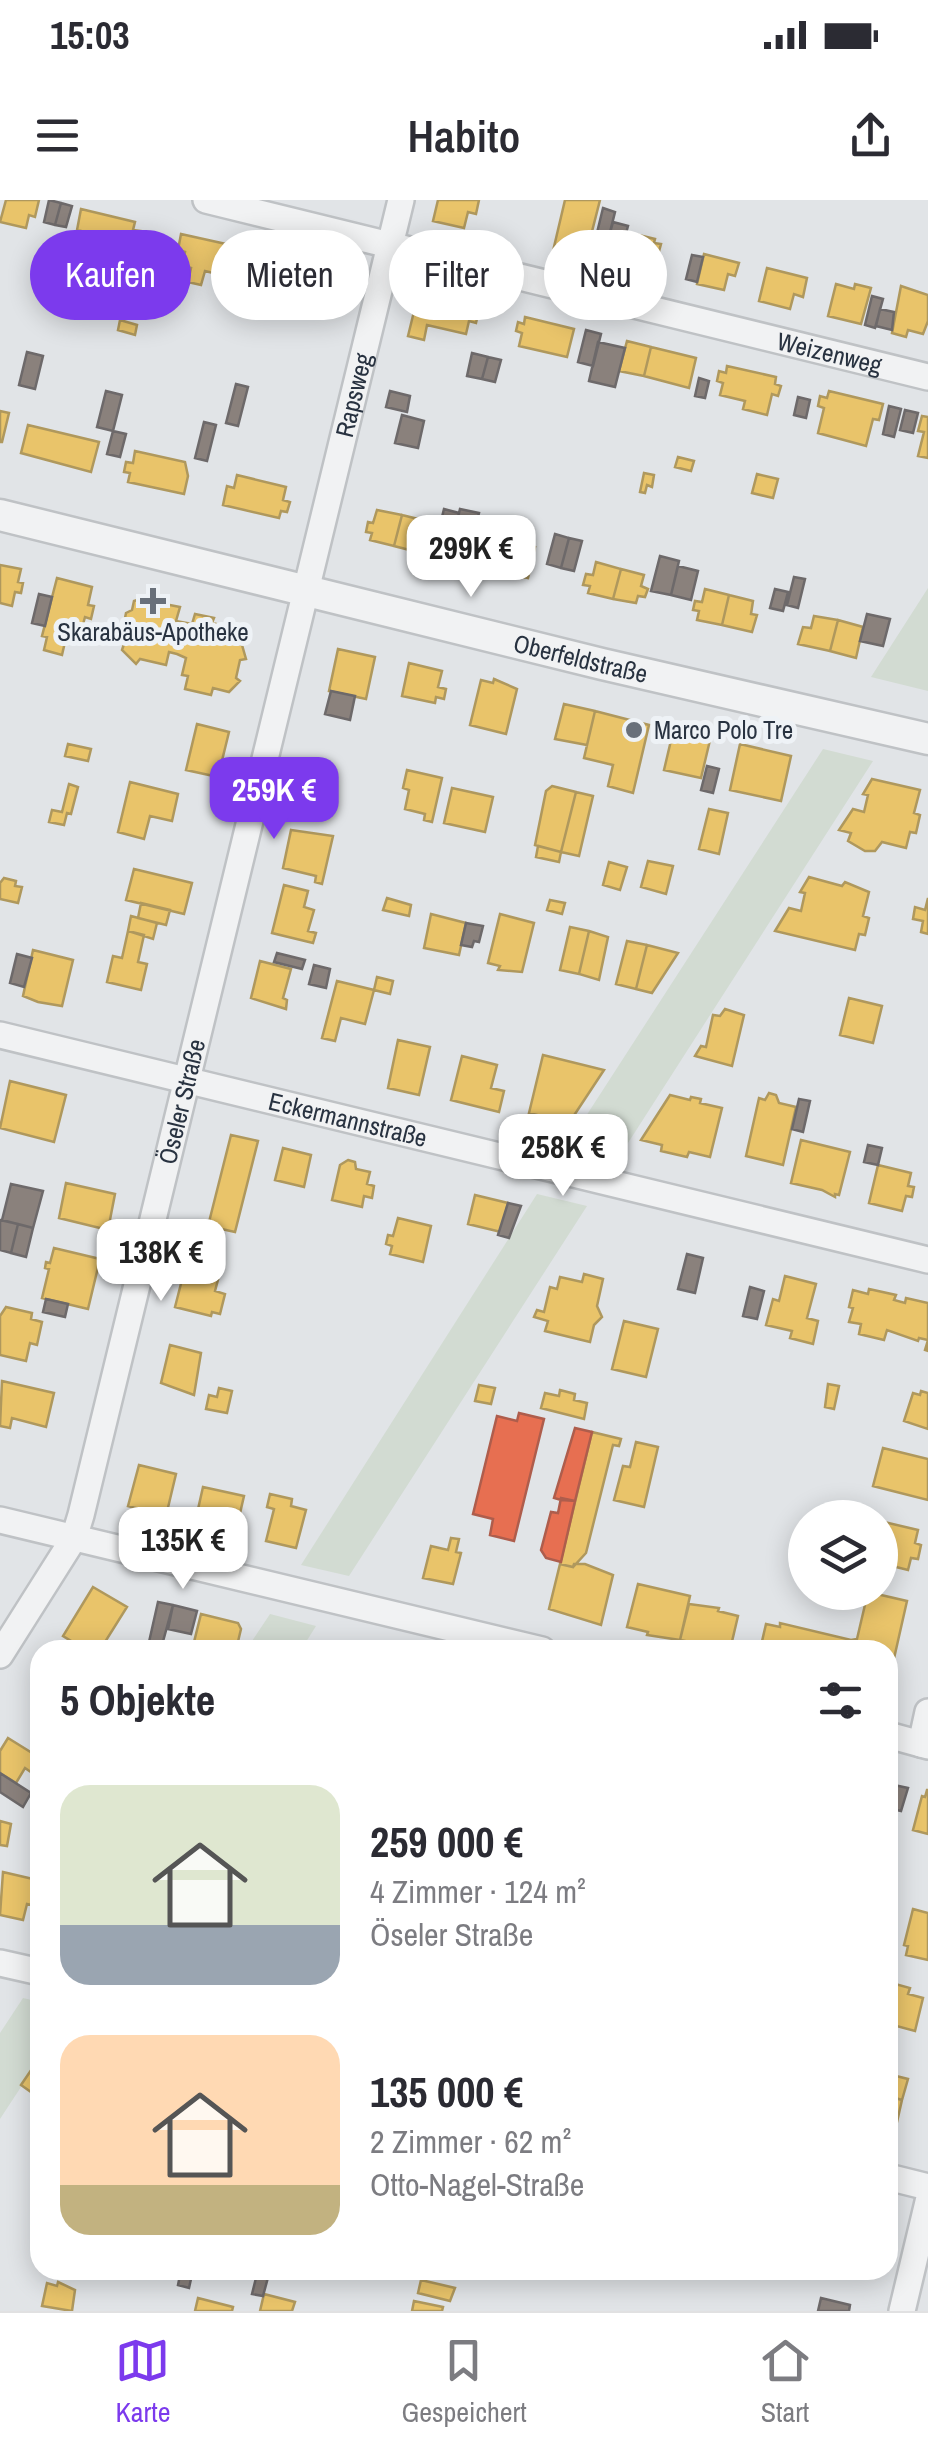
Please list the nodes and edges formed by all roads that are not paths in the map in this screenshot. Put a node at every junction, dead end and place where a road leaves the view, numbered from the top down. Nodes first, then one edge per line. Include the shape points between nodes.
1 (206, 200) edge
2 (401, 200) edge
3 (394, 230) edge
4 (389, 245) edge
5 (389, 249) edge
6 (524, 278) edge
7 (928, 377) edge
8 (0, 515) edge
9 (307, 590) junction
10 (928, 739) edge
11 (0, 1035) edge
12 (187, 1081) junction
13 (928, 1260) edge
14 (0, 1520) edge
15 (74, 1538) junction
16 (500, 1640) edge
17 (0, 1656) edge
18 (928, 1712) edge
19 (898, 1738) edge
20 (924, 1745) edge
21 (0, 1963) edge
22 (30, 1970) edge
23 (898, 2180) edge
24 (928, 2187) edge
25 (928, 2202) edge
26 (902, 2311) edge

1 - 4 street, Weizenweg
2 - 3 street, Rapsweg
5 - 9 street, Rapsweg
6 - 7 street, Weizenweg
8 - 9 street, Oberfeldstraße
9 - 10 street, Oberfeldstraße
9 - 12 street, Öseler Straße
11 - 12 street, Eckermannstraße
12 - 13 street, Eckermannstraße
12 - 15 street, Öseler Straße
14 - 15 street
15 - 16 street
15 - 17 street, Öseler Straße
18 - 20 street
19 - 20 street
21 - 22 street
23 - 24 street
25 - 26 street

